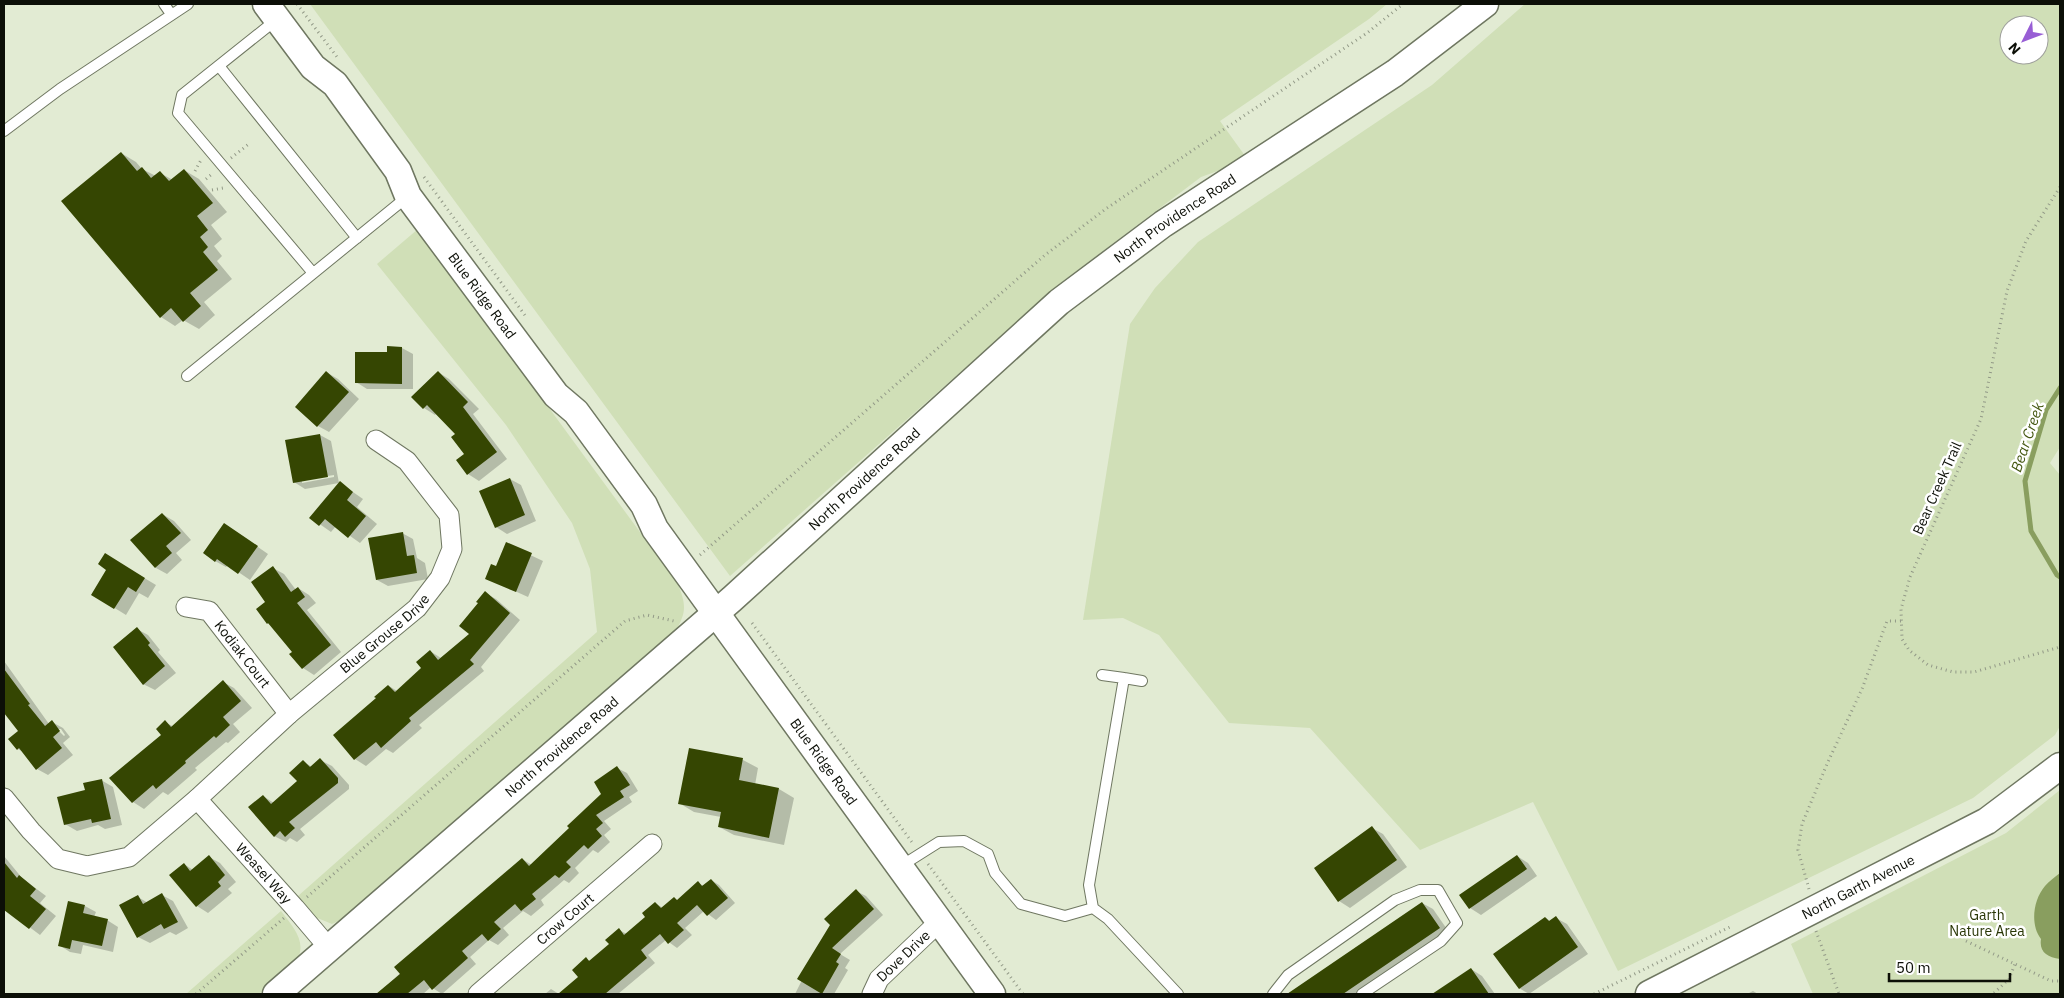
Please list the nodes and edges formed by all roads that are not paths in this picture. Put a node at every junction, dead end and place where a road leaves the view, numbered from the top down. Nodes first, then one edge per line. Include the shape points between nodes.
1 (164, 4) edge
2 (188, 4) edge
3 (1485, 4) edge
4 (280, 9) edge
5 (171, 14) junction
6 (219, 66) junction
7 (4, 131) edge
8 (408, 196) junction
9 (357, 238) junction
10 (313, 273) junction
11 (187, 376) dead end
12 (376, 440) dead end
13 (186, 607) dead end
14 (716, 612) junction
15 (1102, 675) dead end
16 (1124, 678) junction
17 (1142, 681) dead end
18 (289, 714) junction
19 (2060, 766) edge
20 (4, 798) edge
21 (197, 799) junction
22 (652, 844) dead end
23 (911, 860) junction
24 (1093, 908) junction
25 (939, 922) junction
26 (329, 948) junction
27 (487, 991) edge
28 (276, 994) edge
29 (872, 994) edge
30 (992, 994) edge
31 (1178, 994) edge
32 (1273, 994) edge
33 (1362, 994) edge
34 (1649, 994) edge

1 - 5 lane
2 - 5 lane
3 - 14 street, North Providence Road via 1395,73 1163,224 1059,302
4 - 6 lane
4 - 8 street, Blue Ridge Road via 313,66 322,93 384,178
5 - 7 lane
6 - 9 lane
6 - 10 lane via 182,95 178,113
8 - 9 lane
8 - 14 street, Blue Ridge Road via 556,395 576,412
9 - 10 lane
10 - 11 lane
12 - 18 street, Blue Grouse Drive via 407,461 449,515 452,548 440,578 417,608
13 - 18 street, Kodiak Court via 209,611
14 - 23 street, Blue Ridge Road
14 - 26 street, North Providence Road
15 - 16 lane
16 - 17 lane
16 - 24 lane via 1089,885
18 - 21 street, Blue Grouse Drive
19 - 34 street, North Garth Avenue via 1987,821 1806,898
20 - 21 street, Blue Grouse Drive via 58,859 87,866 129,856
21 - 26 street, Weasel Way
22 - 27 street, Crow Court
23 - 24 lane via 939,842 964,841 988,854 995,872 1021,904 1065,916
23 - 25 street, Blue Ridge Road
24 - 31 lane via 1108,919
25 - 29 street, Dove Drive via 879,979
25 - 30 street, Blue Ridge Road
26 - 28 street, North Providence Road
32 - 33 lane via 1288,975 1395,900 1420,890 1438,890 1457,923 1441,941

